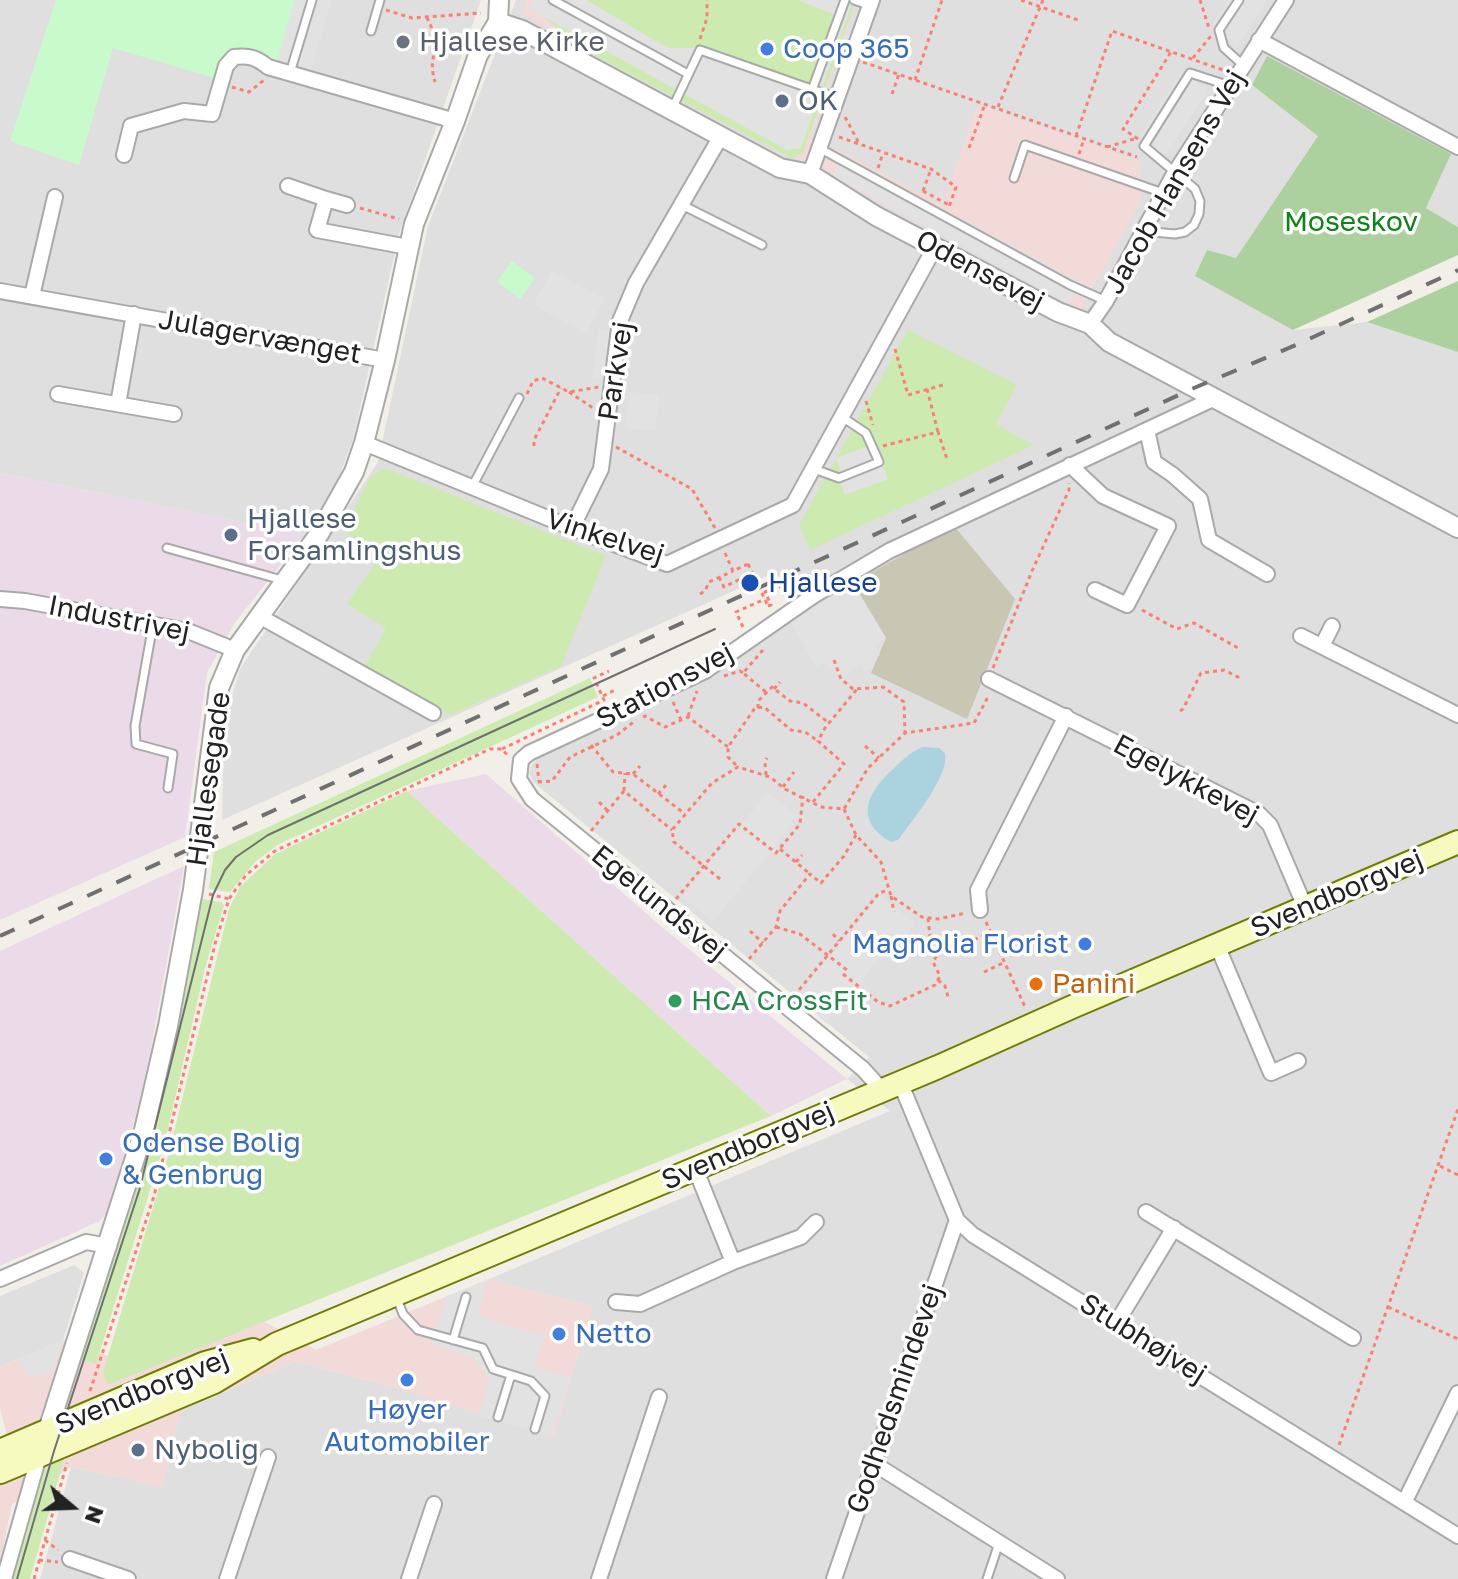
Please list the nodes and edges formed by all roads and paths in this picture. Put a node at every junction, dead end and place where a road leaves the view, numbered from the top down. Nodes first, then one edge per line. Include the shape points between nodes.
1 (312, 0) edge
2 (499, 0) edge
3 (553, 0) edge
4 (707, 0) edge
5 (845, 0) edge
6 (854, 0) edge
7 (942, 0) edge
8 (1021, 0) edge
9 (1043, 0) edge
10 (1208, 0) edge
11 (1239, 0) edge
12 (1286, 0) edge
13 (872, 3) edge
14 (379, 4) edge
15 (1040, 7) junction
16 (1203, 9) dead end
17 (481, 13) dead end
18 (427, 17) junction
19 (1081, 21) dead end
20 (498, 22) junction
21 (1219, 30) junction
22 (371, 31) dead end
23 (1259, 40) junction
24 (700, 50) junction
25 (1171, 52) junction
26 (851, 58) junction
27 (1192, 59) junction
28 (284, 71) junction
29 (688, 74) junction
30 (899, 74) junction
31 (1236, 76) junction
32 (915, 80) junction
33 (435, 82) dead end
34 (221, 84) junction
35 (812, 90) junction
36 (892, 94) dead end
37 (836, 99) junction
38 (985, 104) junction
39 (997, 108) junction
40 (671, 110) junction
41 (455, 121) junction
42 (824, 132) junction
43 (721, 136) junction
44 (1076, 136) junction
45 (1084, 139) junction
46 (1138, 139) junction
47 (860, 145) junction
48 (1145, 145) junction
49 (1107, 147) junction
50 (1458, 147) edge
51 (819, 148) junction
52 (969, 148) dead end
53 (883, 153) junction
54 (124, 155) dead end
55 (1076, 163) junction
56 (931, 169) junction
57 (810, 174) junction
58 (1174, 174) junction
59 (874, 178) junction
60 (1014, 178) dead end
61 (288, 186) dead end
62 (923, 191) junction
63 (1163, 193) junction
64 (55, 197) dead end
65 (326, 199) junction
66 (919, 202) junction
67 (347, 205) joint
68 (681, 205) junction
69 (949, 205) junction
70 (946, 217) junction
71 (414, 224) junction
72 (1141, 231) junction
73 (762, 245) dead end
74 (408, 247) junction
75 (935, 247) junction
76 (0, 291) edge
77 (32, 296) junction
78 (1106, 301) junction
79 (134, 314) junction
80 (1090, 324) junction
81 (889, 330) junction
82 (385, 360) junction
83 (861, 382) junction
84 (610, 385) junction
85 (943, 385) dead end
86 (561, 388) junction
87 (927, 389) junction
88 (569, 392) junction
89 (58, 394) dead end
90 (519, 398) joint
91 (1215, 398) junction
92 (118, 404) junction
93 (174, 414) dead end
94 (608, 414) junction
95 (842, 417) junction
96 (1147, 430) junction
97 (938, 432) junction
98 (876, 434) dead end
99 (605, 441) junction
100 (364, 443) junction
101 (534, 446) dead end
102 (879, 447) dead end
103 (947, 459) dead end
104 (1070, 465) junction
105 (814, 469) junction
106 (472, 487) junction
107 (572, 528) junction
108 (1458, 528) edge
109 (719, 540) junction
110 (167, 548) dead end
111 (733, 571) junction
112 (753, 573) junction
113 (1267, 574) dead end
114 (719, 577) junction
115 (284, 581) junction
116 (1095, 590) dead end
117 (700, 594) dead end
118 (0, 599) edge
119 (765, 599) junction
120 (1128, 603) junction
121 (259, 616) junction
122 (782, 618) junction
123 (153, 624) junction
124 (742, 625) dead end
125 (1332, 626) dead end
126 (1301, 636) dead end
127 (767, 644) dead end
128 (1322, 646) junction
129 (1238, 648) dead end
130 (235, 650) junction
131 (834, 660) dead end
132 (609, 671) dead end
133 (743, 673) junction
134 (718, 677) dead end
135 (1242, 679) dead end
136 (992, 680) junction
137 (780, 682) dead end
138 (707, 684) dead end
139 (617, 689) dead end
140 (668, 689) junction
141 (774, 689) junction
142 (857, 689) junction
143 (766, 692) junction
144 (602, 696) junction
145 (758, 708) junction
146 (1180, 711) dead end
147 (433, 713) dead end
148 (1458, 715) edge
149 (1066, 716) junction
150 (688, 717) junction
151 (681, 720) junction
152 (734, 722) dead end
153 (829, 723) junction
154 (740, 726) junction
155 (905, 733) junction
156 (818, 741) junction
157 (865, 746) dead end
158 (592, 747) junction
159 (728, 747) junction
160 (502, 749) junction
161 (564, 753) dead end
162 (570, 757) junction
163 (767, 758) dead end
164 (879, 758) junction
165 (537, 764) dead end
166 (640, 766) dead end
167 (738, 767) junction
168 (518, 769) junction
169 (794, 772) dead end
170 (625, 773) junction
171 (633, 774) junction
172 (766, 775) junction
173 (539, 782) junction
174 (668, 783) dead end
175 (783, 787) junction
176 (168, 788) dead end
177 (624, 791) junction
178 (526, 793) junction
179 (658, 794) junction
180 (803, 796) junction
181 (599, 802) dead end
182 (813, 802) junction
183 (844, 809) junction
184 (608, 811) junction
185 (685, 814) junction
186 (672, 830) junction
187 (856, 835) junction
188 (583, 841) junction
189 (1458, 842) edge
190 (780, 849) junction
191 (802, 855) dead end
192 (796, 862) junction
193 (703, 866) junction
194 (810, 874) junction
195 (720, 879) dead end
196 (193, 890) junction
197 (889, 890) junction
198 (891, 896) junction
199 (229, 899) junction
200 (1305, 907) junction
201 (668, 909) junction
202 (980, 910) junction
203 (894, 912) dead end
204 (928, 918) junction
205 (776, 927) junction
206 (750, 931) dead end
207 (992, 932) junction
208 (833, 934) dead end
209 (839, 941) junction
210 (763, 943) junction
211 (1217, 945) junction
212 (828, 954) junction
213 (937, 955) junction
214 (1005, 962) junction
215 (741, 969) junction
216 (847, 970) dead end
217 (984, 972) dead end
218 (843, 974) dead end
219 (938, 980) junction
220 (949, 1000) dead end
221 (785, 1006) junction
222 (1033, 1024) junction
223 (1298, 1061) dead end
224 (891, 1086) junction
225 (1458, 1109) edge
226 (1438, 1165) junction
227 (695, 1168) junction
228 (1458, 1175) edge
229 (1146, 1212) dead end
230 (957, 1220) junction
231 (816, 1222) dead end
232 (1174, 1228) junction
233 (109, 1246) junction
234 (733, 1262) junction
235 (0, 1279) edge
236 (395, 1294) junction
237 (466, 1297) dead end
238 (616, 1302) dead end
239 (1388, 1307) junction
240 (1117, 1322) junction
241 (1353, 1338) dead end
242 (1458, 1339) edge
243 (453, 1340) junction
244 (277, 1344) junction
245 (511, 1375) junction
246 (1458, 1393) edge
247 (659, 1397) dead end
248 (82, 1415) junction
249 (498, 1417) dead end
250 (535, 1429) dead end
251 (48, 1430) junction
252 (73, 1443) junction
253 (3, 1444) edge
254 (39, 1456) junction
255 (268, 1457) dead end
256 (1334, 1458) junction
257 (873, 1463) junction
258 (0, 1472) edge
259 (1405, 1501) junction
260 (434, 1504) dead end
261 (1458, 1536) edge
262 (44, 1540) junction
263 (999, 1543) junction
264 (70, 1559) junction
265 (39, 1560) junction
266 (4, 1579) edge
267 (34, 1579) edge
268 (128, 1579) edge
269 (227, 1579) edge
270 (409, 1579) edge
271 (599, 1579) edge
272 (834, 1579) edge
273 (987, 1579) edge
274 (1057, 1579) edge

1 - 28 lane
2 - 20 street, Hjallesegade
3 - 29 lane
4 - 24 path
5 - 35 lane
6 - 13 lane
7 - 32 path
8 - 15 path
9 - 15 path
10 - 16 path
11 - 21 lane
12 - 23 street, Jacob Hansens Vej
13 - 26 street
14 - 18 path via 412,18
14 - 22 lane
15 - 19 path
15 - 39 path
17 - 18 path
18 - 33 path via 434,29 430,63
20 - 40 street, Odensevej
20 - 41 street, Hjallesegade via 478,55
21 - 27 path
21 - 31 lane
23 - 31 street, Jacob Hansens Vej
23 - 50 street, Jacob Hansens Vej
24 - 29 lane
24 - 35 lane
25 - 27 path
25 - 44 path via 1112,31
25 - 46 path via 1123,129
26 - 30 path
26 - 37 street
27 - 31 path
28 - 34 path via 249,92
28 - 34 street via 257,58 234,57
28 - 41 street
29 - 40 lane
30 - 32 path
30 - 36 path
31 - 48 lane via 1190,73
31 - 58 street, Jacob Hansens Vej
32 - 38 path
34 - 54 street via 212,114 184,111 131,126
35 - 37 lane
37 - 42 street
37 - 47 path
38 - 39 path
38 - 52 path
39 - 44 path
40 - 43 street, Odensevej
41 - 71 street, Hjallesegade
42 - 47 path
42 - 51 street
43 - 57 street, Odensevej via 780,168
43 - 68 street, Parkvej
44 - 45 path
45 - 49 path
45 - 55 path
46 - 48 path
46 - 49 path
47 - 53 path
48 - 49 path via 1137,157
48 - 58 lane
51 - 57 street
51 - 59 lane
53 - 56 path
53 - 59 path
55 - 60 lane via 1025,145
55 - 63 lane
56 - 62 path
56 - 69 path via 956,187
57 - 75 street, Odensevej
58 - 63 street, Jacob Hansens Vej
58 - 72 lane via 1195,189 1200,201 1194,225 1175,234
59 - 66 lane
61 - 65 street
62 - 66 path
62 - 69 path
63 - 72 street, Jacob Hansens Vej
64 - 77 street
65 - 67 street
65 - 74 street via 317,230
66 - 70 lane
67 - 71 path
68 - 73 lane
68 - 84 street, Parkvej via 620,321
69 - 70 path
70 - 78 lane
71 - 74 street, Hjallesegade
72 - 78 street, Jacob Hansens Vej
74 - 82 street, Hjallesegade
75 - 80 street, Odensevej
75 - 81 street, Vinkelvej
76 - 77 street, Julagervænget
77 - 79 street, Julagervænget
78 - 80 street, Jacob Hansens Vej
79 - 82 street, Julagervænget
79 - 92 street, Julagervænget
80 - 91 street, Odensevej via 1109,342
81 - 83 street, Vinkelvej
81 - 87 path via 908,395
82 - 100 street, Hjallesegade
83 - 95 street, Vinkelvej
83 - 98 path
84 - 88 path
84 - 94 street, Parkvej
85 - 87 path
86 - 88 path
86 - 90 path via 542,378
86 - 101 path
87 - 97 path
88 - 94 path
89 - 92 street
90 - 106 lane
91 - 96 street, Stationsvej
91 - 108 street, Odensevej
92 - 93 street
94 - 99 street, Parkvej
95 - 105 street, Vinkelvej
95 - 105 lane via 866,433 879,462 839,478
96 - 104 street, Stationsvej
96 - 113 street via 1154,462 1200,499 1209,540
97 - 102 path
97 - 103 path
99 - 107 street, Parkvej via 601,469
99 - 109 path via 692,489
100 - 106 street, Vinkelvej
100 - 115 street, Hjallesegade via 344,493
104 - 120 street via 1103,496 1168,526
104 - 122 street, Stationsvej via 889,551
104 - 136 path via 1069,490
105 - 109 street, Vinkelvej via 793,505
106 - 107 street, Vinkelvej
107 - 109 street, Vinkelvej via 667,564
109 - 111 path
110 - 115 lane
111 - 112 path, bridge via 748,564
111 - 114 path
112 - 114 path via 724,587
112 - 119 path, bridge
114 - 117 path
115 - 121 street, Hjallesegade
116 - 120 street
118 - 123 street, Industrivej
119 - 122 path, bridge via 771,605 765,592 780,586 787,601 777,605
119 - 124 path via 736,612
120 - 129 path via 1177,629 1194,623
121 - 130 street, Hjallesegade
121 - 147 street
122 - 140 street, Stationsvej via 705,671
123 - 130 street, Industrivej
123 - 176 lane via 136,744 173,754
125 - 128 street
126 - 128 street
127 - 133 path
128 - 148 street
130 - 196 street, Hjallesegade via 219,688
131 - 142 path via 841,679
132 - 144 path via 594,678
133 - 134 path
133 - 143 path
135 - 146 path via 1224,670 1201,673
136 - 149 street, Egelykkevej
136 - 155 path via 974,723
137 - 141 path
138 - 150 path via 696,692
139 - 144 path
140 - 151 path
140 - 168 street, Stationsvej via 529,753
141 - 143 path
141 - 153 path via 790,701 805,701
142 - 153 path
142 - 155 path via 883,687 904,702
143 - 145 path
144 - 160 path via 604,700
145 - 154 path
145 - 156 path
149 - 200 street, Egelykkevej via 1259,814 1270,825
149 - 202 street via 978,890
150 - 151 path
150 - 159 path
151 - 158 path via 665,727 645,716
152 - 154 path
153 - 156 path
154 - 159 path
155 - 164 path
156 - 182 path via 844,764
157 - 164 path
158 - 162 path
158 - 170 path via 613,772
159 - 167 path via 728,757
160 - 168 path
160 - 199 path via 490,749 275,851 246,875
161 - 162 path
162 - 173 path via 552,781
163 - 172 path
164 - 183 path
165 - 173 path
166 - 171 path
167 - 172 path
167 - 185 path via 712,783
168 - 178 street, Egelundsvej
169 - 175 path
170 - 171 path
170 - 177 path
171 - 179 path
172 - 175 path
173 - 178 path
174 - 179 path
175 - 180 path
177 - 184 path
177 - 186 path
178 - 188 street, Egelundsvej
179 - 185 path
180 - 182 path
180 - 190 path via 800,824
181 - 184 path
182 - 183 path
183 - 187 path
184 - 188 path
185 - 186 path
186 - 193 path via 674,842
187 - 194 path via 821,883
187 - 197 path via 881,862
188 - 201 street, Egelundsvej
189 - 200 main road, Svendborgvej
190 - 192 path
190 - 193 path via 773,853 739,824
191 - 192 path
192 - 194 path
193 - 195 path
193 - 201 path
194 - 205 path via 783,904
196 - 199 path
196 - 233 street, Hjallesegade via 144,1130
197 - 198 path
197 - 209 path via 864,908
198 - 203 path
198 - 204 path
199 - 248 path via 154,1196
200 - 211 main road, Svendborgvej
201 - 215 street, Egelundsvej
202 - 204 path
202 - 207 path
204 - 213 path
205 - 210 path
205 - 212 path via 800,934
206 - 210 path
207 - 213 path
207 - 214 path
208 - 209 path
209 - 212 path
210 - 215 path
211 - 222 main road, Svendborgvej
211 - 223 street, Svendborgvej via 1271,1073
212 - 216 path
212 - 221 path
213 - 219 path via 933,962
214 - 217 path
214 - 222 path
215 - 221 street, Egelundsvej
218 - 219 path via 890,1006
219 - 220 path
221 - 224 street, Egelundsvej
222 - 224 main road, Svendborgvej
224 - 227 main road, Svendborgvej
224 - 230 street, Stubhøjvej
225 - 226 path
226 - 228 path
226 - 239 path
227 - 234 street
227 - 236 main road, Svendborgvej
229 - 232 street
230 - 240 street, Stubhøjvej via 973,1235
230 - 257 street, Godhedsmindevej
231 - 234 street via 801,1237
232 - 240 street
232 - 241 street
233 - 235 street via 86,1242
233 - 251 street, Hjallesegade
234 - 238 street via 640,1304
236 - 243 lane via 409,1324
236 - 244 main road, Svendborgvej
237 - 243 lane
239 - 242 path
239 - 256 path
240 - 256 street, Stubhøjvej
243 - 245 lane via 483,1348 493,1369
244 - 248 main road, Svendborgvej via 205,1363
244 - 252 main road, Svendborgvej via 214,1382
245 - 249 lane
245 - 250 lane via 531,1381 545,1396
246 - 259 street
247 - 271 street
248 - 251 main road, Svendborgvej
251 - 253 main road, Svendborgvej
251 - 254 street, Hjallesegade
252 - 254 main road, Svendborgvej
252 - 262 path
254 - 258 main road, Svendborgvej
254 - 266 street, Svendborgvej
255 - 269 street
256 - 259 street, Stubhøjvej
257 - 263 street
257 - 272 street, Godhedsmindevej
259 - 261 street, Stubhøjvej
260 - 270 street
262 - 264 path
262 - 265 path
263 - 273 lane
263 - 274 street
264 - 265 path
264 - 268 street
265 - 267 path

